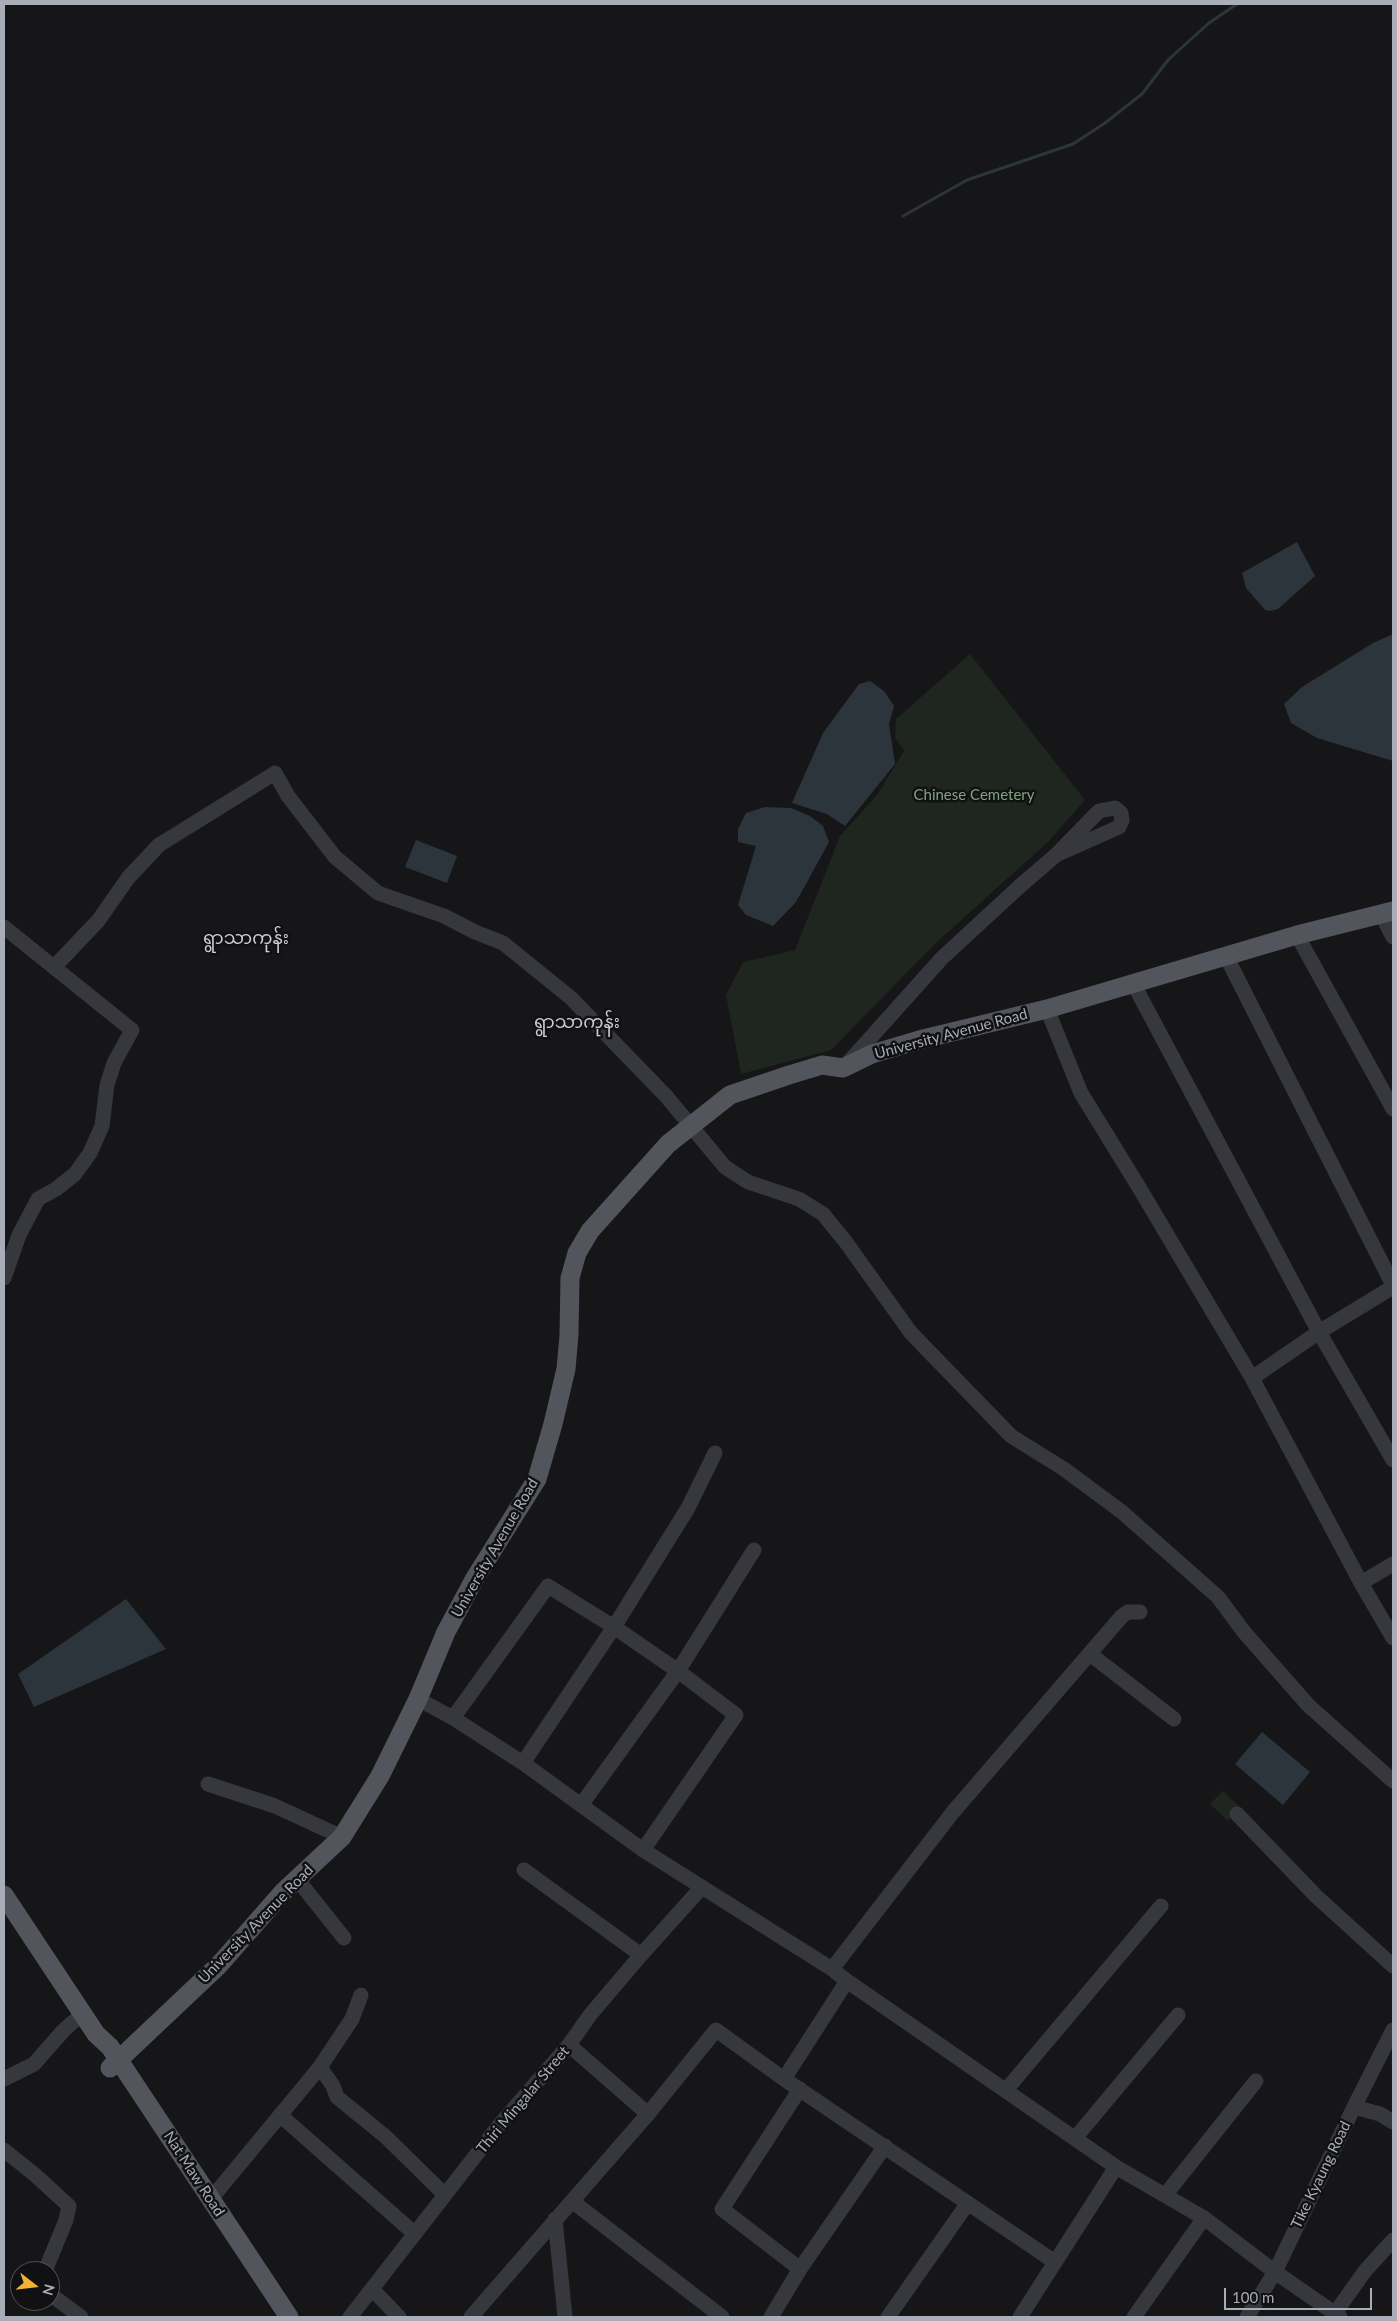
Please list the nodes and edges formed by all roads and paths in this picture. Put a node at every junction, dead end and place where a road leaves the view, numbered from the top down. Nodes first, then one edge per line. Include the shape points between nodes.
1 (1056, 855) dead end
2 (1387, 913) edge
3 (4, 927) edge
4 (1297, 935) junction
5 (1393, 937) edge
6 (1226, 956) junction
7 (54, 966) junction
8 (1133, 983) junction
9 (1047, 1009) junction
10 (843, 1068) junction
11 (1393, 1109) edge
12 (689, 1126) junction
13 (4, 1278) edge
14 (1393, 1286) edge
15 (1319, 1332) junction
16 (1252, 1378) junction
17 (715, 1453) dead end
18 (1393, 1460) edge
19 (754, 1550) dead end
20 (1393, 1564) edge
21 (1361, 1583) junction
22 (1140, 1612) dead end
23 (614, 1627) junction
24 (1393, 1638) edge
25 (1090, 1654) junction
26 (678, 1671) junction
27 (418, 1699) junction
28 (454, 1718) junction
29 (1174, 1719) dead end
30 (523, 1763) junction
31 (1393, 1781) edge
32 (208, 1784) dead end
33 (580, 1806) junction
34 (1237, 1814) dead end
35 (342, 1838) junction
36 (643, 1850) junction
37 (524, 1870) dead end
38 (297, 1878) junction
39 (702, 1886) junction
40 (4, 1896) edge
41 (1162, 1906) dead end
42 (344, 1938) dead end
43 (641, 1954) junction
44 (1393, 1966) edge
45 (832, 1969) junction
46 (846, 1981) junction
47 (361, 1995) dead end
48 (82, 2014) junction
49 (1178, 2015) dead end
50 (1393, 2030) edge
51 (569, 2046) junction
52 (115, 2064) junction
53 (320, 2067) junction
54 (4, 2078) edge
55 (784, 2079) junction
56 (1256, 2081) dead end
57 (800, 2089) junction
58 (1006, 2090) junction
59 (1354, 2107) junction
60 (648, 2114) junction
61 (280, 2115) junction
62 (1393, 2122) edge
63 (1076, 2137) junction
64 (885, 2146) junction
65 (4, 2150) edge
66 (1116, 2166) junction
67 (1166, 2194) junction
68 (445, 2195) junction
69 (210, 2200) junction
70 (572, 2201) junction
71 (968, 2203) junction
72 (1204, 2218) junction
73 (554, 2219) junction
74 (415, 2234) junction
75 (1393, 2240) edge
76 (48, 2261) edge
77 (1055, 2262) junction
78 (800, 2269) junction
79 (1275, 2272) junction
80 (372, 2290) junction
81 (60, 2301) edge
82 (1338, 2315) edge
83 (81, 2317) edge
84 (276, 2317) edge
85 (289, 2317) edge
86 (350, 2317) edge
87 (399, 2317) edge
88 (471, 2317) edge
89 (565, 2317) edge
90 (722, 2317) edge
91 (772, 2317) edge
92 (888, 2317) edge
93 (1022, 2317) edge
94 (1134, 2317) edge
95 (1247, 2317) edge

1 - 10 street via 942,958
2 - 4 main road, University Avenue Road
2 - 5 street
3 - 7 street
4 - 6 main road, University Avenue Road
4 - 11 street
6 - 8 main road, University Avenue Road
6 - 14 street
7 - 12 street via 98,921 128,878 159,845 275,773 288,796 335,857 378,893 504,942 571,998 666,1096
7 - 13 street via 132,1030 114,1063 107,1085 102,1126 90,1153 75,1174 38,1199 19,1235
8 - 9 main road, University Avenue Road
8 - 15 street
9 - 10 main road, University Avenue Road via 900,1045
9 - 16 street via 1081,1093
10 - 12 main road, University Avenue Road via 822,1065 730,1095
12 - 27 main road, University Avenue Road via 668,1144 590,1231 577,1253 570,1278 566,1368 537,1479 475,1578 446,1632
12 - 31 street via 725,1167 748,1182 799,1199 823,1214 912,1333 1011,1436 1064,1469 1122,1512 1218,1597 1308,1705
14 - 15 street
15 - 16 street
15 - 18 street
16 - 21 street
17 - 23 street via 688,1508
19 - 26 street
20 - 21 street
21 - 24 street
22 - 25 street via 1128,1612 1122,1616
23 - 26 street
23 - 28 street via 548,1586
23 - 30 street
25 - 29 street
25 - 45 street via 953,1812
26 - 33 street
26 - 36 street via 736,1715
27 - 28 street
27 - 35 main road, University Avenue Road via 380,1776
28 - 30 street
30 - 33 street
32 - 35 street via 275,1806
33 - 36 street
34 - 44 street via 1316,1896
35 - 38 main road, University Avenue Road
36 - 39 street
37 - 43 street
38 - 42 street
38 - 52 main road, University Avenue Road via 220,1965
39 - 43 street, Thiri Mingalar Street
39 - 45 street
40 - 48 main road, Nat Maw Road
41 - 58 street
43 - 51 street, Thiri Mingalar Street via 590,2015
45 - 46 street
46 - 55 street
46 - 58 street
47 - 53 street via 352,2019
48 - 52 main road, Nat Maw Road via 96,2034 101,2053
48 - 54 street via 34,2064
49 - 63 street
50 - 59 street, Tike Kyaung Road
51 - 60 street
51 - 68 street, Thiri Mingalar Street via 497,2128
52 - 69 main road, Nat Maw Road
52 - 84 main road, Nat Maw Road via 145,2122
53 - 61 street
53 - 68 street via 337,2097 386,2137
55 - 57 street
55 - 60 street via 716,2030
56 - 67 street
57 - 64 street
57 - 78 street via 722,2209
58 - 63 street
59 - 62 street via 1380,2114
59 - 79 street, Tike Kyaung Road
60 - 70 street
61 - 69 street
61 - 74 street
63 - 66 street
64 - 71 street
64 - 78 street
65 - 76 street via 69,2206
66 - 67 street
66 - 77 street
67 - 72 street
68 - 74 street, Thiri Mingalar Street
69 - 85 main road, Nat Maw Road
70 - 73 street
70 - 90 street
71 - 77 street
71 - 92 street
72 - 79 street
72 - 94 street
73 - 88 street
73 - 89 street
74 - 80 street, Thiri Mingalar Street
75 - 82 street via 1365,2271
77 - 93 street
78 - 91 street
79 - 82 street
79 - 95 street, Tike Kyaung Road
80 - 86 street, Thiri Mingalar Street
80 - 87 street
81 - 83 street

